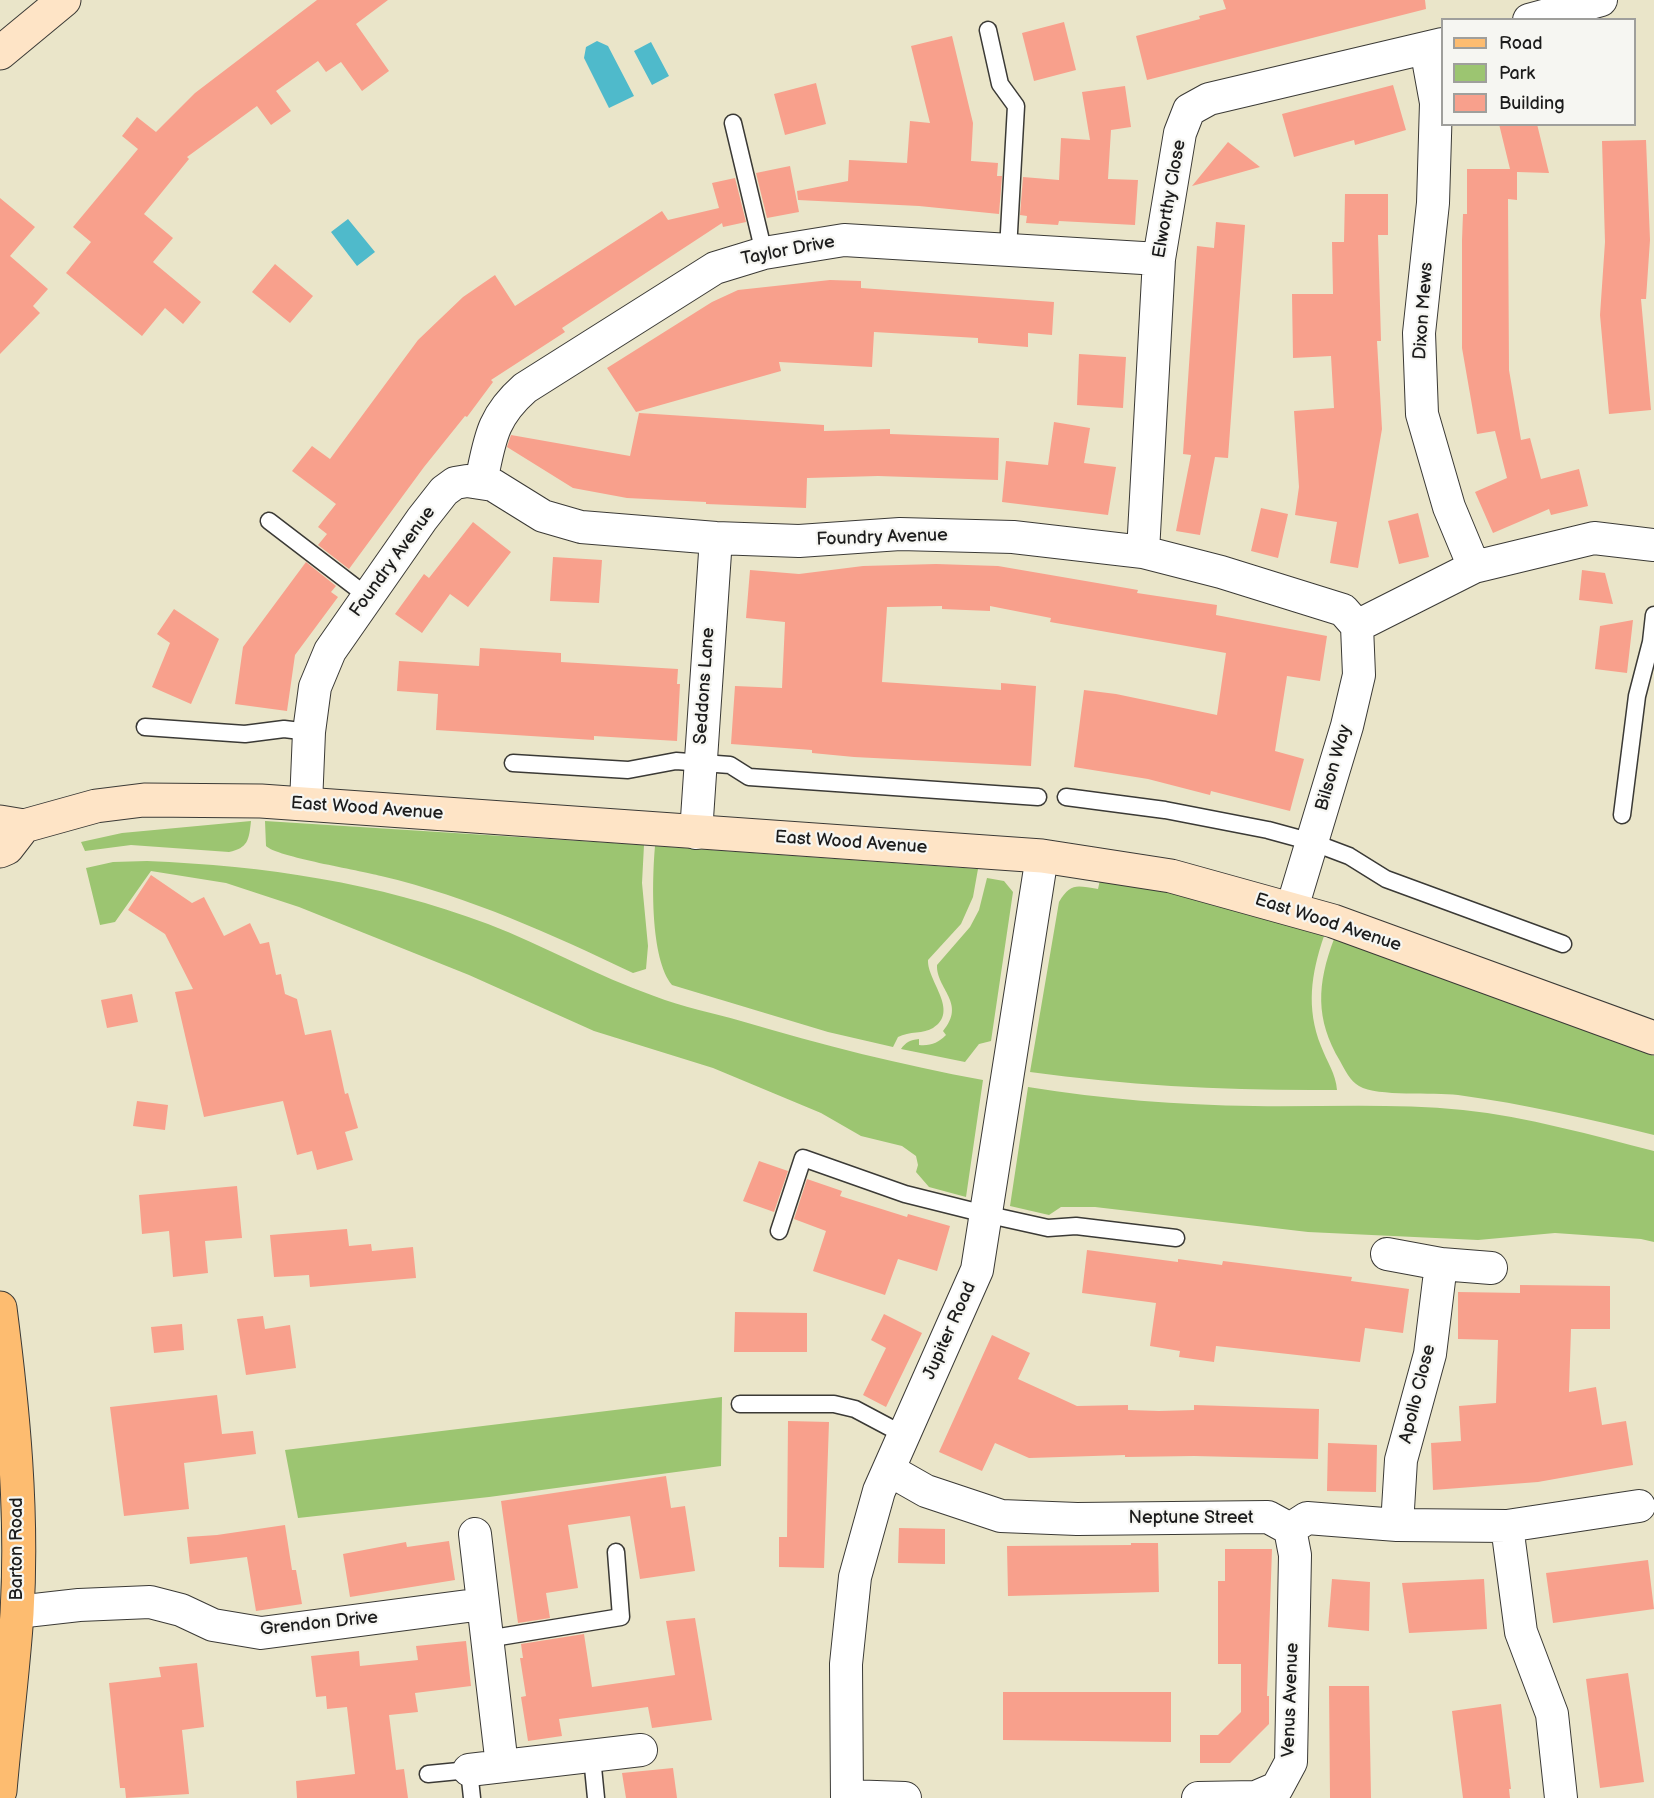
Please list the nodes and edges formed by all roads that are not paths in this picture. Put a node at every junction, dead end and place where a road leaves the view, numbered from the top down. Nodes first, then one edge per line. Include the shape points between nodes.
1 (64, 0) edge
2 (1601, 0) edge
3 (1536, 18) edge
4 (988, 30) dead end
5 (1434, 46) edge
6 (0, 53) edge
7 (733, 123) dead end
8 (1008, 250) junction
9 (764, 252) junction
10 (1159, 260) junction
11 (482, 482) junction
12 (269, 521) dead end
13 (716, 538) junction
14 (1654, 545) edge
15 (1143, 552) junction
16 (1474, 567) junction
17 (367, 596) junction
18 (1654, 615) edge
19 (1357, 626) junction
20 (145, 727) dead end
21 (309, 732) junction
22 (513, 763) dead end
23 (700, 763) junction
24 (1038, 797) dead end
25 (1066, 797) dead end
26 (306, 804) junction
27 (1622, 815) dead end
28 (12, 824) edge
29 (696, 833) junction
30 (1312, 842) junction
31 (0, 851) edge
32 (1042, 856) junction
33 (1292, 908) junction
34 (1563, 944) dead end
35 (1654, 1038) edge
36 (985, 1214) junction
37 (779, 1231) dead end
38 (1176, 1238) dead end
39 (1387, 1254) dead end
40 (1441, 1264) junction
41 (1491, 1268) dead end
42 (0, 1308) edge
43 (740, 1404) dead end
44 (904, 1435) junction
45 (889, 1470) junction
46 (1640, 1506) dead end
47 (1397, 1525) junction
48 (1507, 1526) junction
49 (1290, 1529) junction
50 (475, 1534) dead end
51 (616, 1552) dead end
52 (483, 1604) junction
53 (17, 1612) junction
54 (487, 1639) junction
55 (641, 1750) dead end
56 (591, 1757) junction
57 (502, 1766) junction
58 (428, 1774) dead end
59 (471, 1784) edge
60 (0, 1791) edge
61 (847, 1797) edge
62 (596, 1798) edge
63 (905, 1798) edge
64 (1198, 1798) edge
65 (1561, 1798) edge

1 - 6 street
2 - 3 street
4 - 8 lane via 1000,84 1016,106
5 - 10 street, Elworthy Close via 1209,99 1189,110 1180,133
5 - 16 street, Dixon Mews via 1433,203 1419,333 1422,414 1449,507
7 - 9 lane
8 - 9 street, Taylor Drive via 844,240
8 - 10 street, Taylor Drive
9 - 11 street, Taylor Drive via 715,268 525,388 506,404 497,421
10 - 15 street, Elworthy Close
11 - 13 street, Foundry Avenue via 562,523
11 - 17 street, Foundry Avenue via 455,483 444,491
12 - 17 lane
13 - 15 street, Foundry Avenue via 799,541 900,534 1014,537
13 - 23 street, Seddons Lane
14 - 16 street via 1594,538
15 - 19 street, Foundry Avenue via 1343,610
16 - 19 street
17 - 21 street, Foundry Avenue via 330,651 315,687
18 - 27 lane via 1637,696
19 - 30 street, Bilson Way via 1359,675
20 - 21 lane via 245,734 284,729
21 - 26 street, Foundry Avenue
22 - 23 lane via 628,770 675,761
23 - 24 lane via 730,765 749,777
23 - 29 street, Seddons Lane
25 - 30 lane via 1165,810
26 - 28 street, East Wood Avenue via 144,800
26 - 29 street, East Wood Avenue
28 - 31 street, East Wood Avenue via 7,848
29 - 32 street, East Wood Avenue
30 - 33 street, Bilson Way
30 - 34 lane via 1349,856 1386,879
32 - 33 street, East Wood Avenue via 1171,876
32 - 36 street, Jupiter Road
33 - 35 street, East Wood Avenue
36 - 37 lane via 905,1194 803,1158
36 - 38 lane via 1048,1228 1076,1226
36 - 44 street, Jupiter Road via 976,1270
39 - 40 street
40 - 41 street
40 - 47 street, Apollo Close via 1430,1354 1401,1460
42 - 53 main road, Barton Road via 18,1494
43 - 44 lane via 834,1404 855,1408
44 - 45 street, Jupiter Road
45 - 49 street, Neptune Street via 927,1491 1001,1516 1268,1517
45 - 61 street, Jupiter Road via 879,1491 855,1577 846,1664
46 - 48 street
47 - 48 street
47 - 49 street via 1307,1518
48 - 65 street via 1521,1632 1552,1714
49 - 64 street, Venus Avenue via 1295,1555 1291,1762 1277,1788 1256,1797
50 - 52 street
51 - 54 lane via 621,1617
52 - 53 street, Grendon Drive via 261,1633 213,1625 181,1610 150,1602
52 - 54 street
53 - 60 main road, Barton Road
54 - 57 street
55 - 56 street
56 - 57 street
56 - 62 lane
57 - 59 street
58 - 59 lane
61 - 63 street

